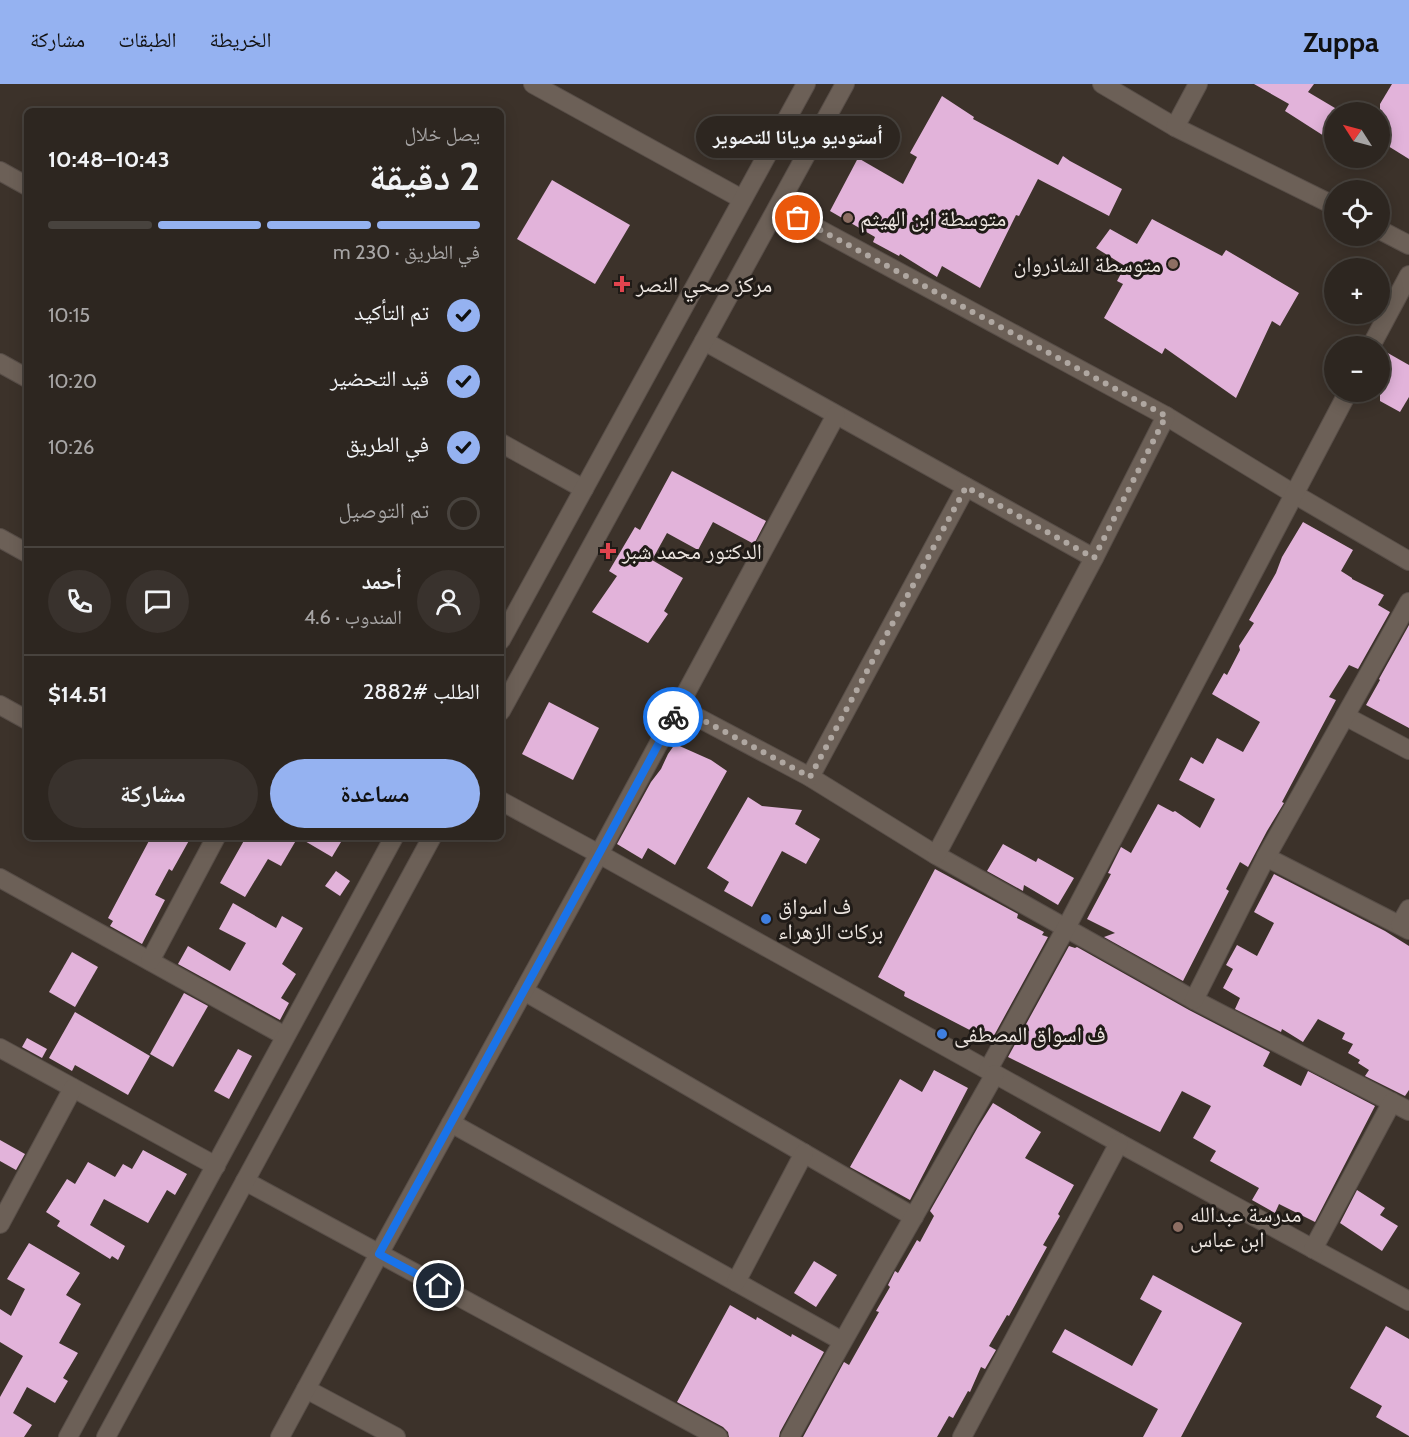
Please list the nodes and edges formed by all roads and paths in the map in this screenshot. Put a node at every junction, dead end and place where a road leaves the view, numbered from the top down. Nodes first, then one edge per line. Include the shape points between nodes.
1 (533, 84) edge
2 (806, 84) edge
3 (845, 84) edge
4 (1102, 84) edge
5 (1198, 84) edge
6 (1175, 126) junction
7 (0, 171) edge
8 (24, 184) edge
9 (742, 200) junction
10 (1324, 200) edge
11 (778, 207) junction
12 (1390, 235) edge
13 (1409, 245) edge
14 (1409, 275) edge
15 (1376, 336) edge
16 (704, 341) junction
17 (0, 363) edge
18 (24, 376) edge
19 (1343, 402) edge
20 (836, 415) junction
21 (1166, 416) junction
22 (504, 445) edge
23 (966, 487) junction
24 (584, 489) junction
25 (1294, 495) junction
26 (0, 538) edge
27 (24, 551) edge
28 (1094, 558) junction
29 (1409, 561) edge
30 (1409, 603) edge
31 (504, 633) edge
32 (0, 705) edge
33 (504, 706) edge
34 (678, 707) junction
35 (1345, 716) junction
36 (24, 718) edge
37 (1409, 750) edge
38 (810, 777) junction
39 (504, 803) edge
40 (214, 840) edge
41 (392, 840) edge
42 (430, 840) edge
43 (599, 854) junction
44 (936, 855) junction
45 (1266, 857) junction
46 (0, 878) edge
47 (1409, 909) edge
48 (1066, 928) junction
49 (1405, 928) edge
50 (150, 961) junction
51 (524, 991) junction
52 (1194, 1000) junction
53 (285, 1036) junction
54 (0, 1048) edge
55 (992, 1072) junction
56 (73, 1088) junction
57 (1392, 1102) junction
58 (1409, 1112) edge
59 (451, 1123) junction
60 (1119, 1143) junction
61 (804, 1153) junction
62 (216, 1166) junction
63 (245, 1181) junction
64 (914, 1217) junction
65 (0, 1224) edge
66 (1313, 1249) junction
67 (379, 1254) junction
68 (736, 1282) junction
69 (1409, 1301) edge
70 (842, 1341) junction
71 (306, 1389) junction
72 (970, 1434) edge
73 (68, 1437) edge
74 (106, 1437) edge
75 (280, 1437) edge
76 (396, 1437) edge
77 (718, 1437) edge
78 (790, 1437) edge

1 - 9 street
2 - 9 street
3 - 11 street
4 - 6 street
5 - 6 street
6 - 10 street
7 - 8 street
9 - 24 street
11 - 16 street
11 - 21 street
12 - 13 street
14 - 15 street
16 - 20 street
16 - 33 street
17 - 18 street
19 - 25 street
20 - 23 street
20 - 34 street
21 - 25 street
21 - 28 street
22 - 24 street
23 - 28 street
23 - 38 street
24 - 31 street
25 - 29 street
25 - 48 street
26 - 27 street
28 - 44 street
30 - 35 street
32 - 36 street
34 - 38 street
34 - 43 street
35 - 37 street
35 - 45 street
38 - 44 street
39 - 43 street
40 - 50 street
41 - 53 street
42 - 63 street
43 - 51 street
43 - 55 street
44 - 48 street
45 - 49 street
45 - 52 street
46 - 50 street
47 - 49 street
48 - 52 street
48 - 55 street
50 - 53 street
51 - 59 street
51 - 61 street
52 - 57 street
53 - 62 street
54 - 56 street
55 - 60 street
55 - 64 street
56 - 62 street
56 - 65 street
57 - 58 street
57 - 66 street
59 - 67 street
59 - 68 street
60 - 66 street
60 - 72 street
61 - 64 street
61 - 68 street
62 - 73 street
63 - 67 street
63 - 74 street
64 - 70 street
66 - 69 street
67 - 71 street
67 - 77 street
68 - 70 street
70 - 78 street
71 - 75 street
71 - 76 street

